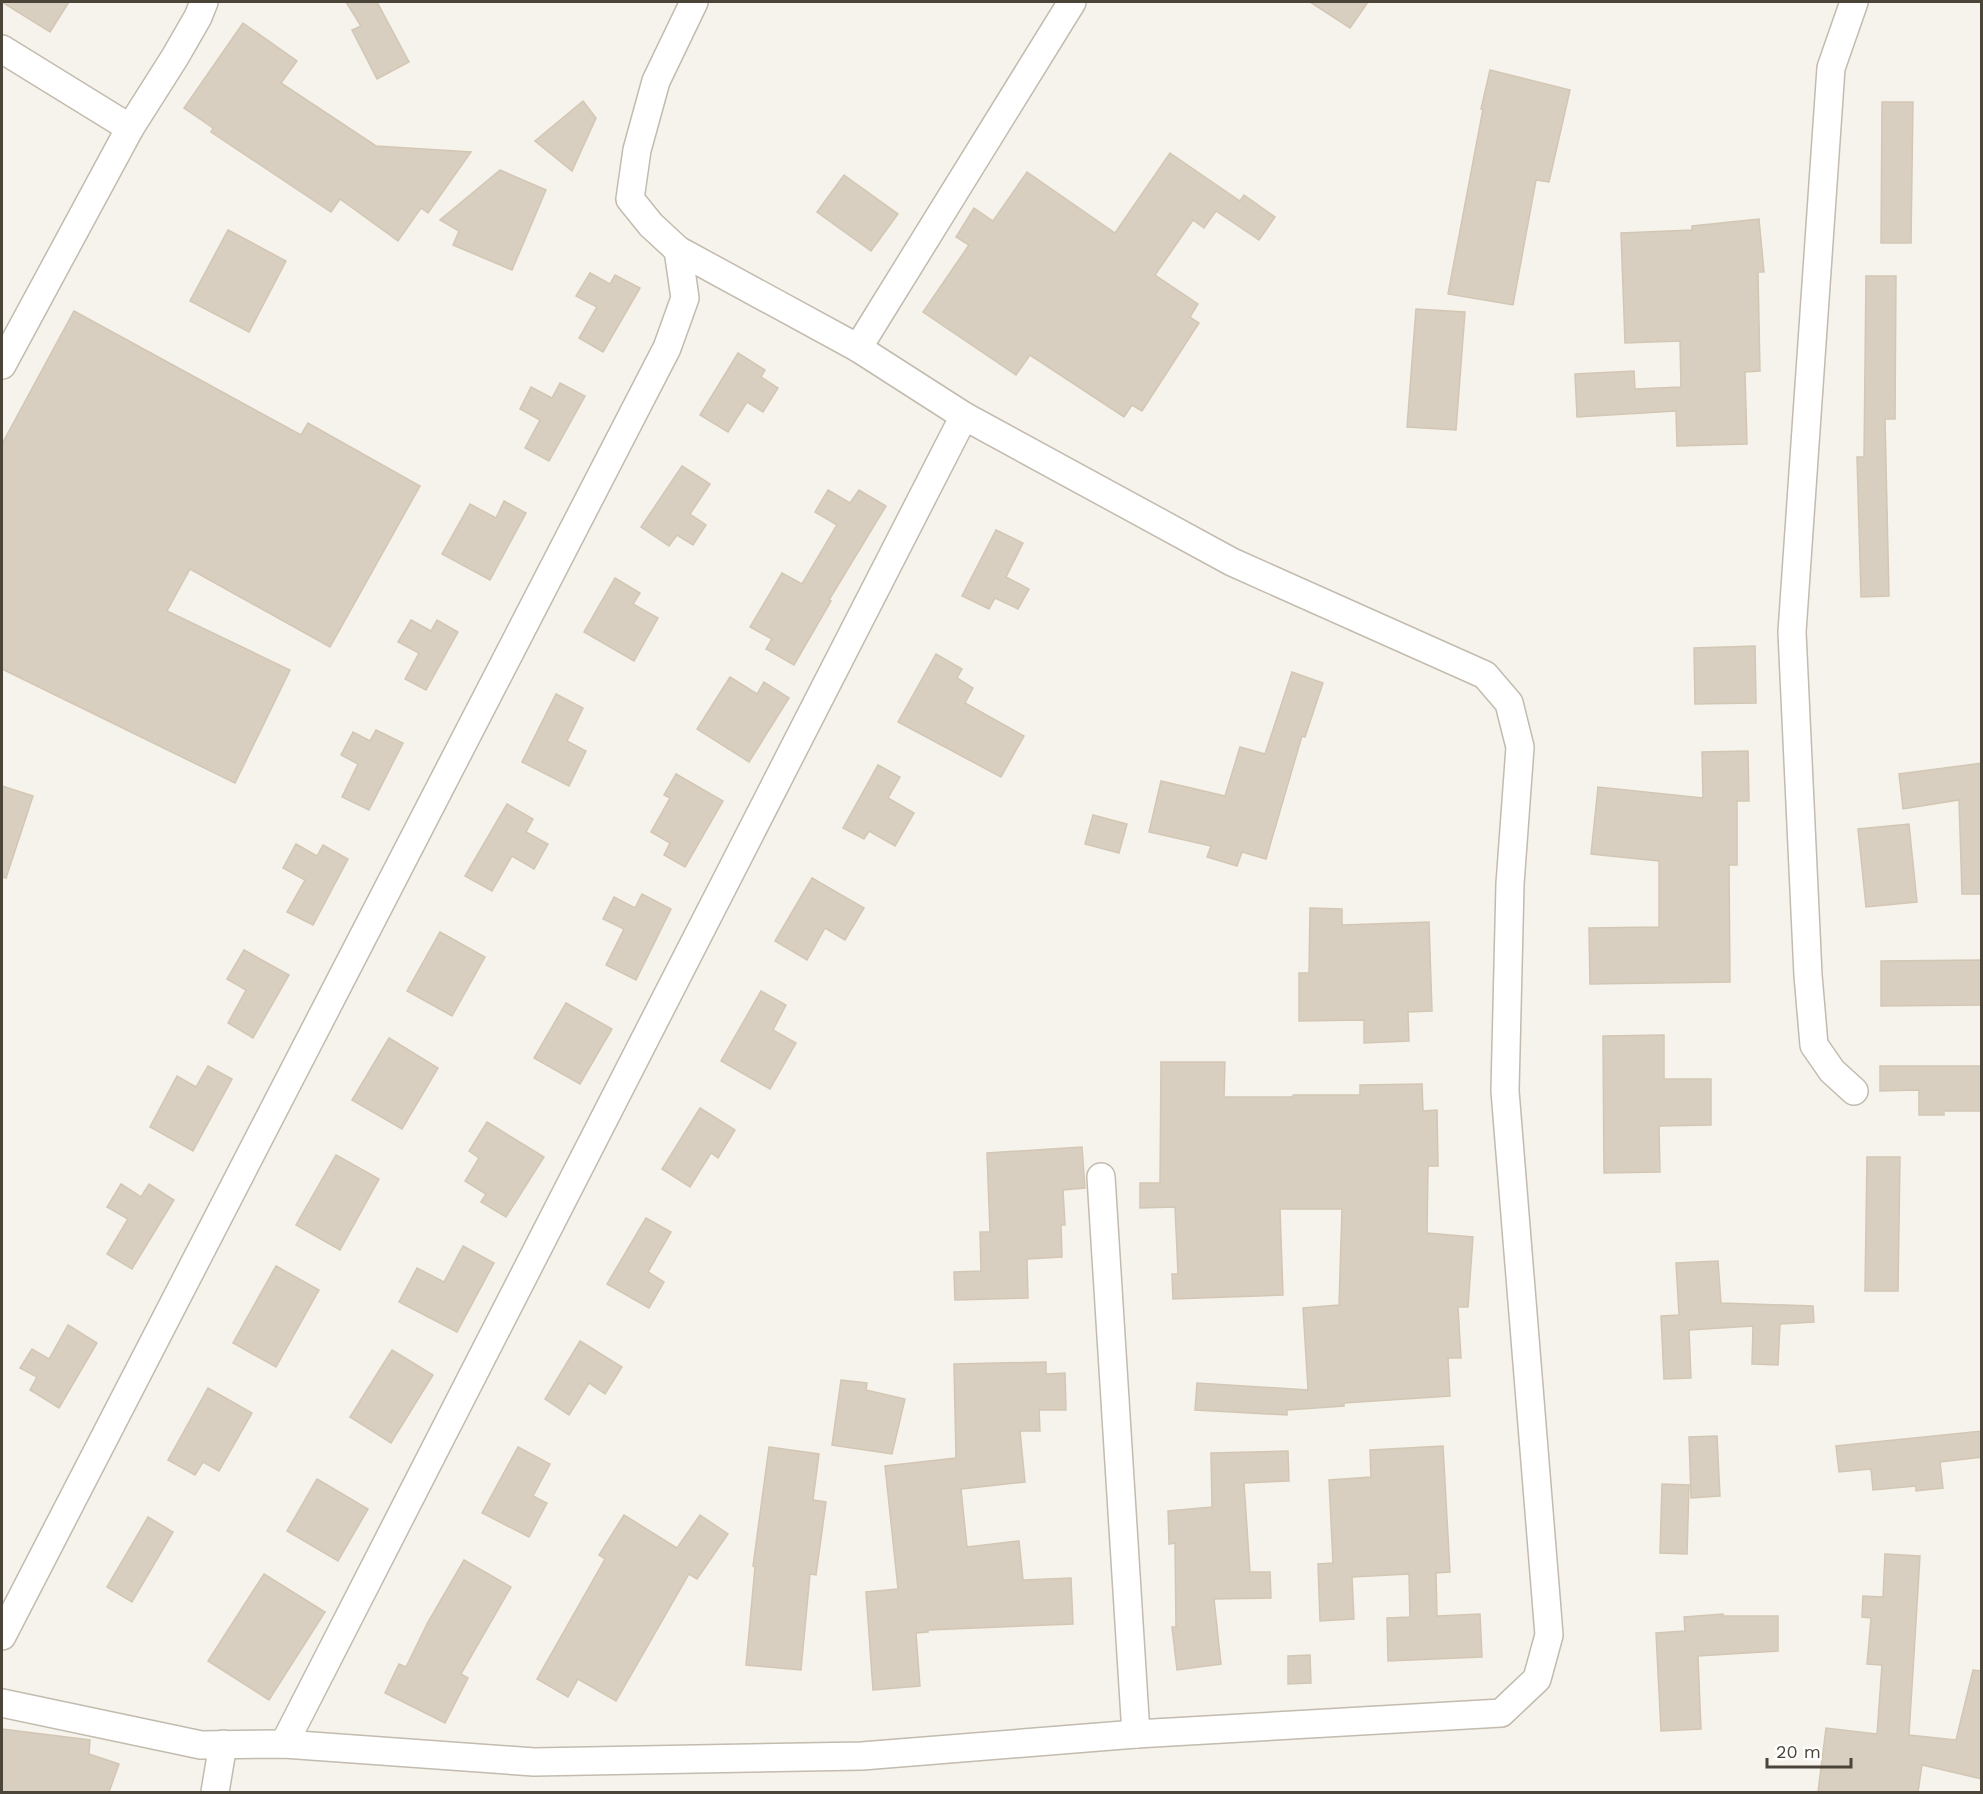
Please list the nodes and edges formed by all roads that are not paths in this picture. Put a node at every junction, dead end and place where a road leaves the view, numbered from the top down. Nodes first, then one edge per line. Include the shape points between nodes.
1 (204, 2) edge
2 (694, 2) edge
3 (1072, 2) edge
4 (1854, 2) edge
5 (2, 49) edge
6 (129, 128) junction
7 (678, 250) junction
8 (858, 348) junction
9 (2, 365) edge
10 (964, 416) junction
11 (1854, 1091) dead end
12 (1101, 1176) dead end
13 (2, 1636) edge
14 (2, 1703) edge
15 (1136, 1734) junction
16 (223, 1744) junction
17 (284, 1744) junction
18 (215, 1792) edge

1 - 6 street via 175,57
2 - 7 street via 656,81 630,199
3 - 8 street
4 - 11 street via 1831,68 1792,632 1814,1045 1832,1071
5 - 6 street
6 - 9 street
7 - 8 street
7 - 13 street via 685,298 666,348
8 - 10 street
10 - 15 street via 1232,562 1485,675 1509,703 1520,747 1510,884 1505,1091 1549,1635 1537,1679 1501,1713
10 - 17 street
12 - 15 street
14 - 16 street via 201,1745
15 - 17 street via 862,1756 534,1762
16 - 17 street
16 - 18 street

